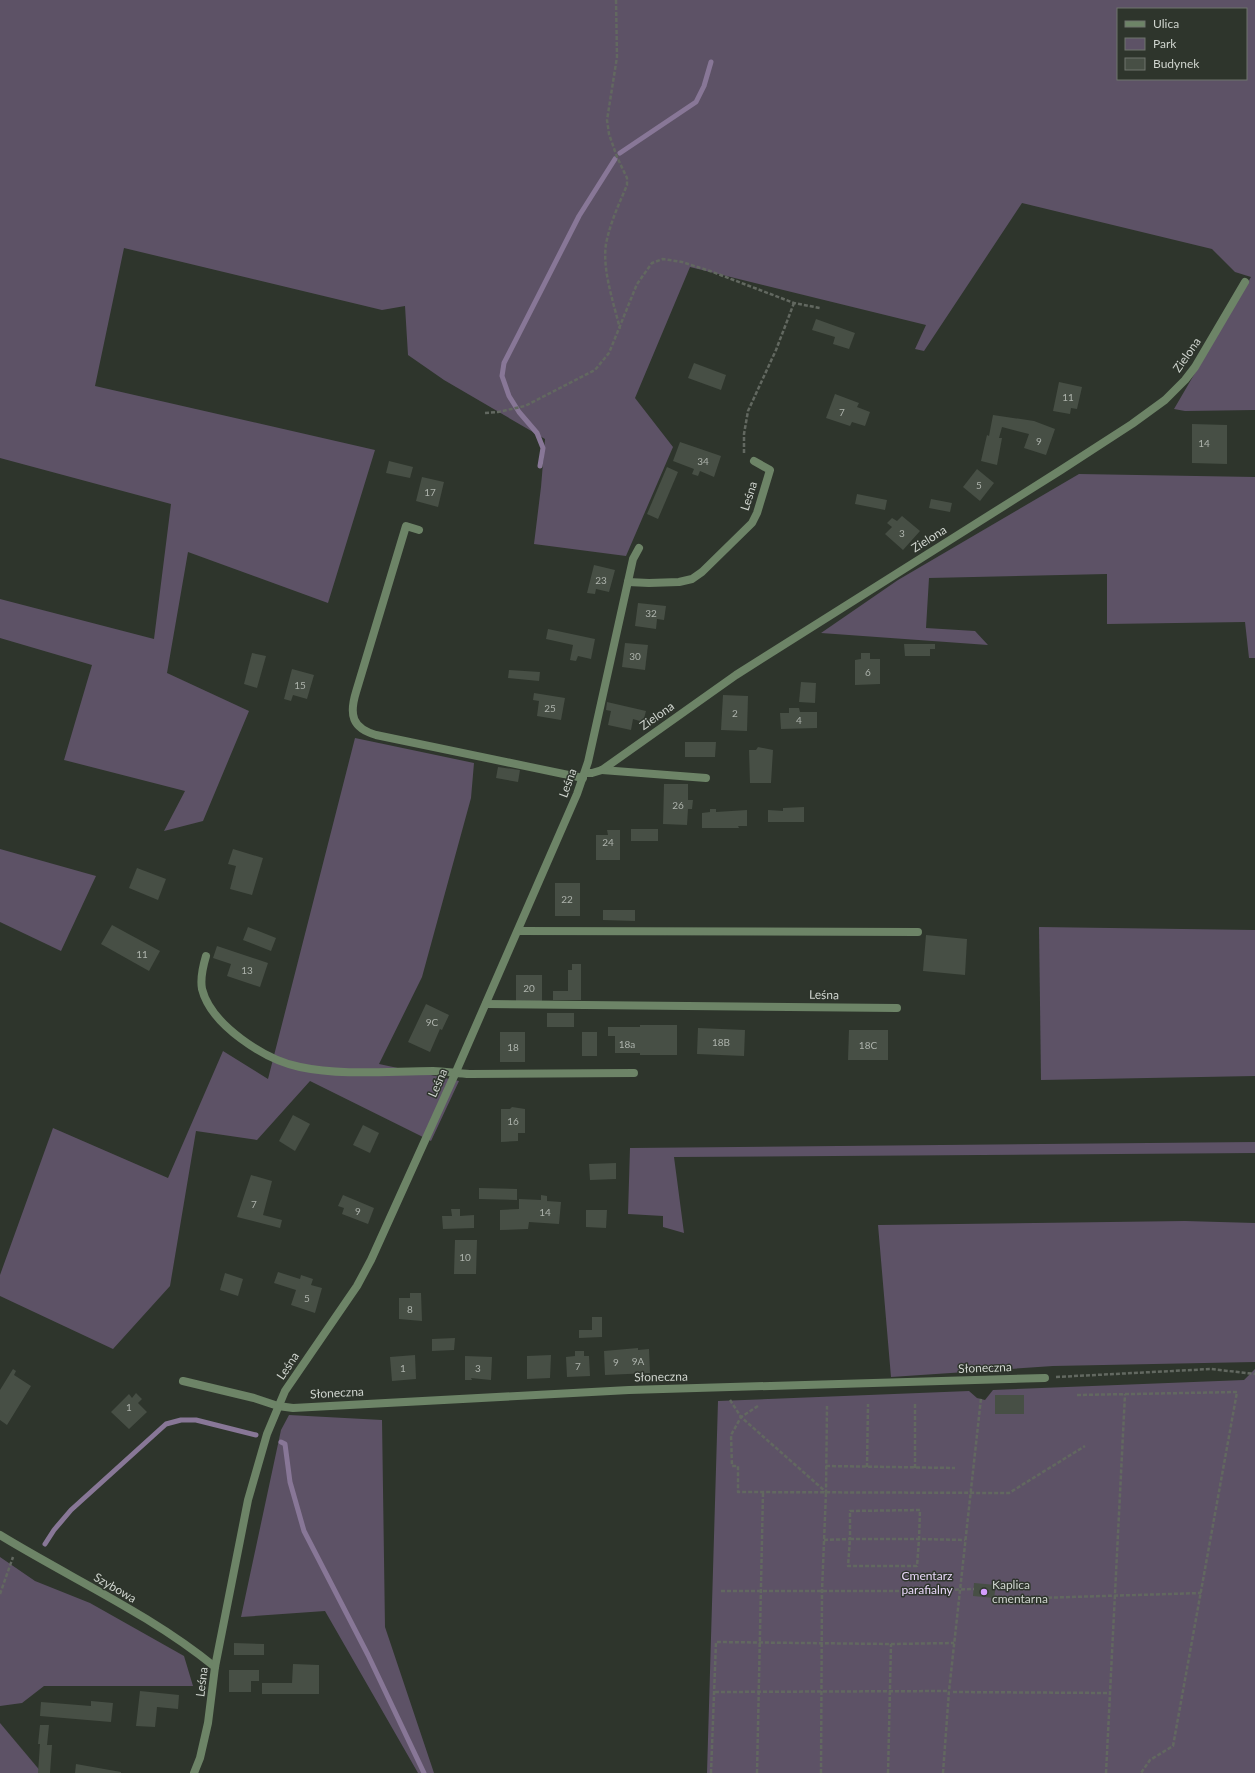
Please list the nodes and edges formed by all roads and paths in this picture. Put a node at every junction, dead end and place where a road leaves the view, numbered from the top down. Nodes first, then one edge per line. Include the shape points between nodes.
1 (616, 0) edge
2 (1245, 282) dead end
3 (794, 303) junction
4 (820, 308) dead end
5 (620, 329) junction
6 (485, 413) dead end
7 (744, 453) dead end
8 (754, 461) dead end
9 (419, 530) dead end
10 (639, 548) dead end
11 (628, 582) junction
12 (602, 770) junction
13 (584, 775) junction
14 (706, 778) dead end
15 (518, 931) junction
16 (918, 932) dead end
17 (206, 956) dead end
18 (486, 1004) junction
19 (897, 1008) dead end
20 (634, 1073) dead end
21 (455, 1074) junction
22 (1255, 1374) edge
23 (1045, 1378) joint
24 (183, 1381) dead end
25 (1077, 1394) dead end
26 (1125, 1394) junction
27 (981, 1398) dead end
28 (730, 1400) dead end
29 (915, 1403) dead end
30 (868, 1404) dead end
31 (278, 1406) junction
32 (758, 1406) dead end
33 (827, 1406) dead end
34 (741, 1417) junction
35 (1085, 1446) dead end
36 (826, 1466) junction
37 (867, 1466) junction
38 (915, 1468) junction
39 (955, 1468) dead end
40 (763, 1492) junction
41 (826, 1492) junction
42 (970, 1493) junction
43 (0, 1535) edge
44 (850, 1539) junction
45 (918, 1539) junction
46 (824, 1540) junction
47 (965, 1540) junction
48 (17, 1545) junction
49 (974, 1589) dead end
50 (960, 1590) junction
51 (721, 1591) dead end
52 (760, 1591) junction
53 (822, 1591) junction
54 (0, 1594) edge
55 (1201, 1594) junction
56 (1115, 1596) junction
57 (1006, 1599) dead end
58 (759, 1642) junction
59 (822, 1643) junction
60 (954, 1643) junction
61 (891, 1644) junction
62 (215, 1667) junction
63 (949, 1691) junction
64 (715, 1692) junction
65 (758, 1692) junction
66 (821, 1692) junction
67 (890, 1692) junction
68 (954, 1692) dead end
69 (1110, 1693) junction
70 (194, 1773) edge
71 (711, 1773) edge
72 (757, 1773) edge
73 (821, 1773) edge
74 (888, 1773) edge
75 (943, 1773) edge
76 (1106, 1773) edge
77 (1140, 1773) edge

1 - 5 path via 617,57 607,120 609,134 627,178 627,185 606,245 607,275
2 - 12 street, Zielona via 1199,361 1164,400 1132,424 736,675
3 - 4 path
3 - 5 path via 710,270 663,259 652,263 637,284
3 - 7 path via 748,411
5 - 6 path via 609,353 595,370 521,407
8 - 11 street, Leśna via 770,470 757,513 749,527 692,579
9 - 13 street via 406,526 353,703 352,712 359,727 376,736
10 - 11 street, Leśna
11 - 13 street, Leśna
12 - 13 street, Zielona
12 - 14 street
13 - 15 street, Leśna
15 - 16 street
15 - 18 street, Leśna
17 - 21 street via 201,977 202,988 212,1011 235,1034 270,1056 292,1065 313,1069 372,1072 436,1071
18 - 19 street, Leśna
18 - 21 street, Leśna
20 - 21 street
21 - 31 street, Leśna via 363,1275 285,1391
22 - 23 path via 1211,1369
23 - 31 street, Słoneczna via 648,1389 293,1408
24 - 31 street, Słoneczna
25 - 26 path
26 - 55 path via 1237,1392
26 - 56 path
27 - 42 path
28 - 34 path
29 - 38 path
30 - 37 path
31 - 62 street, Leśna via 253,1481
32 - 34 path
33 - 36 path
34 - 40 path via 731,1435 732,1466 738,1466 738,1492
34 - 41 path
35 - 42 path via 1009,1493
36 - 37 path
36 - 41 path
37 - 38 path
38 - 39 path
40 - 41 path
40 - 52 path
41 - 42 path
41 - 46 path
42 - 47 path
43 - 48 street, Szybowa
44 - 45 path
44 - 45 path via 848,1566 917,1566
44 - 45 path via 850,1511 920,1510
44 - 46 path
45 - 47 path
46 - 53 path
47 - 50 path
48 - 54 path
48 - 62 street, Szybowa via 160,1627
49 - 50 path
50 - 53 path
50 - 60 path
51 - 52 path
52 - 53 path
52 - 58 path
53 - 59 path
55 - 56 path
55 - 77 path via 1174,1746 1150,1760
56 - 57 path
56 - 69 path
58 - 59 path
58 - 64 path via 716,1642
58 - 65 path
59 - 61 path
59 - 66 path
60 - 61 path
60 - 63 path
61 - 67 path
62 - 70 street, Leśna via 207,1730
63 - 67 path
63 - 75 path
64 - 65 path
64 - 71 path
65 - 66 path
65 - 72 path
66 - 67 path
66 - 73 path
67 - 74 path
68 - 69 path
69 - 76 path

